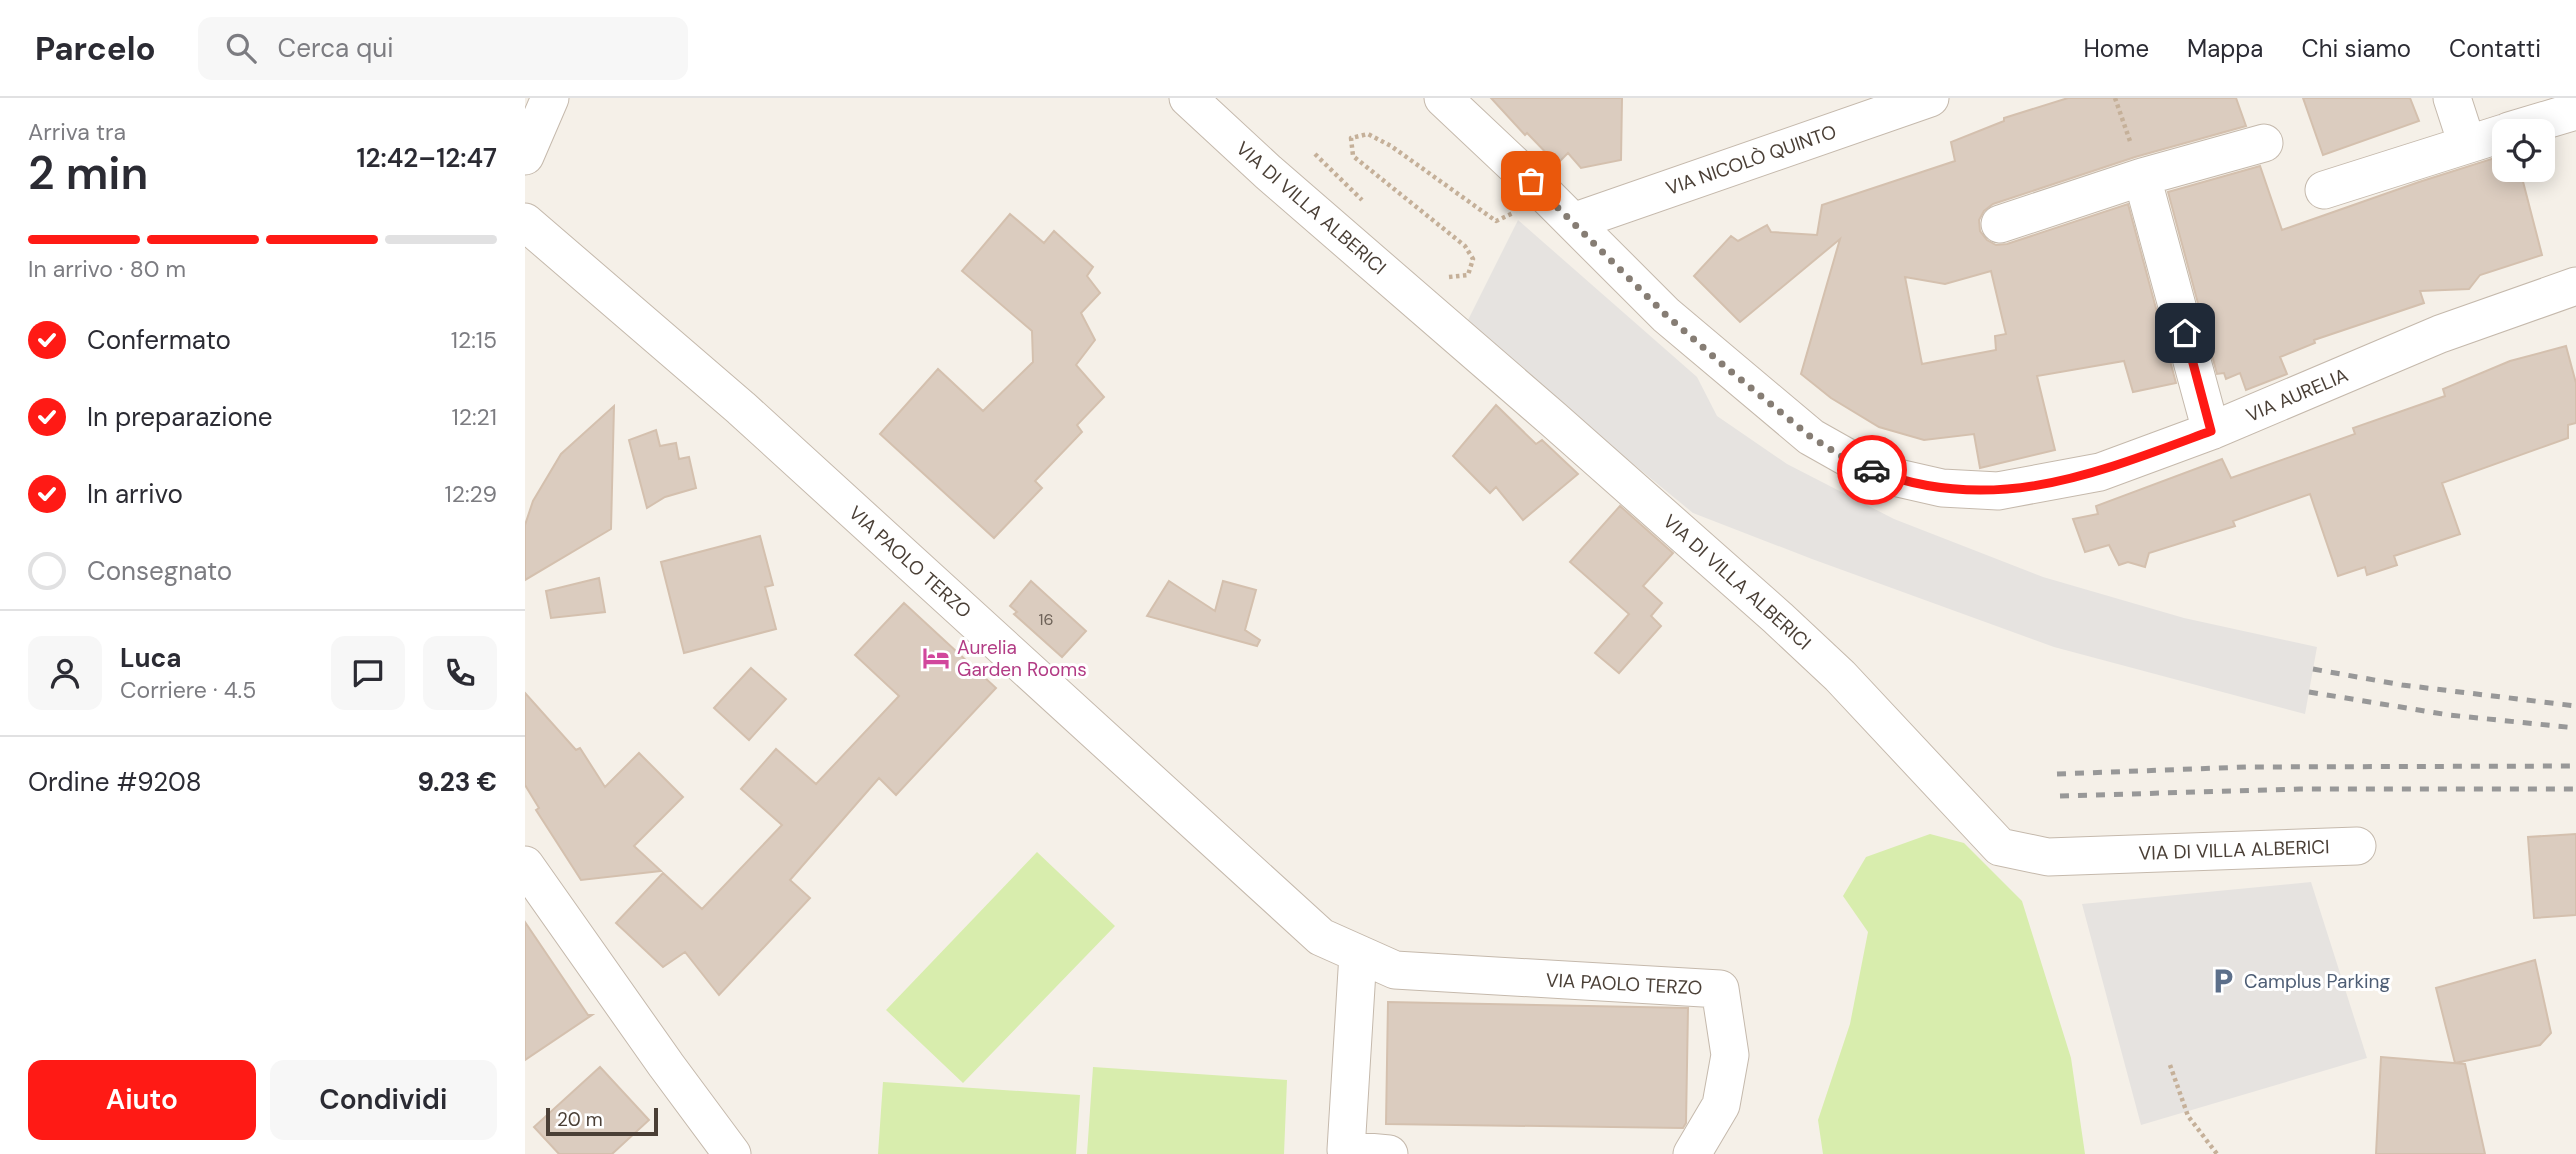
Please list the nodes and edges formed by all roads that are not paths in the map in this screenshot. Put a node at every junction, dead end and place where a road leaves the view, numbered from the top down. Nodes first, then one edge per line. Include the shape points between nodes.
1 (550, 98) edge
2 (1188, 98) edge
3 (1443, 98) edge
4 (1930, 98) edge
5 (2452, 98) edge
6 (2576, 111) edge
7 (2550, 119) edge
8 (2492, 136) edge
9 (2264, 143) dead end
10 (2467, 144) junction
11 (525, 156) edge
12 (2142, 177) junction
13 (2324, 190) dead end
14 (525, 222) edge
15 (1573, 222) junction
16 (2000, 224) dead end
17 (2576, 286) edge
18 (2211, 431) junction
19 (2357, 846) dead end
20 (525, 865) edge
21 (1358, 954) junction
22 (732, 1154) edge
23 (1389, 1154) edge
24 (1692, 1154) edge

1 - 11 street
2 - 19 street, VIA DI VILLA ALBERICI via 1778,618 1849,686 2000,847 2047,857
3 - 15 street, VIA AURELIA
4 - 15 street, VIA NICOLÒ QUINTO
5 - 10 street
6 - 7 street
8 - 10 street
9 - 12 street
10 - 13 street
12 - 16 street
12 - 18 street
14 - 21 street, VIA PAOLO TERZO via 741,408 1321,937
15 - 18 street, VIA AURELIA via 1666,315 1811,437 1846,459 1885,475 1958,491 1999,491 2100,472
17 - 18 street, VIA AURELIA via 2439,334
20 - 22 street
21 - 23 street via 1346,1150
21 - 24 street, VIA PAOLO TERZO via 1395,971 1720,989 1730,1055 1721,1105

